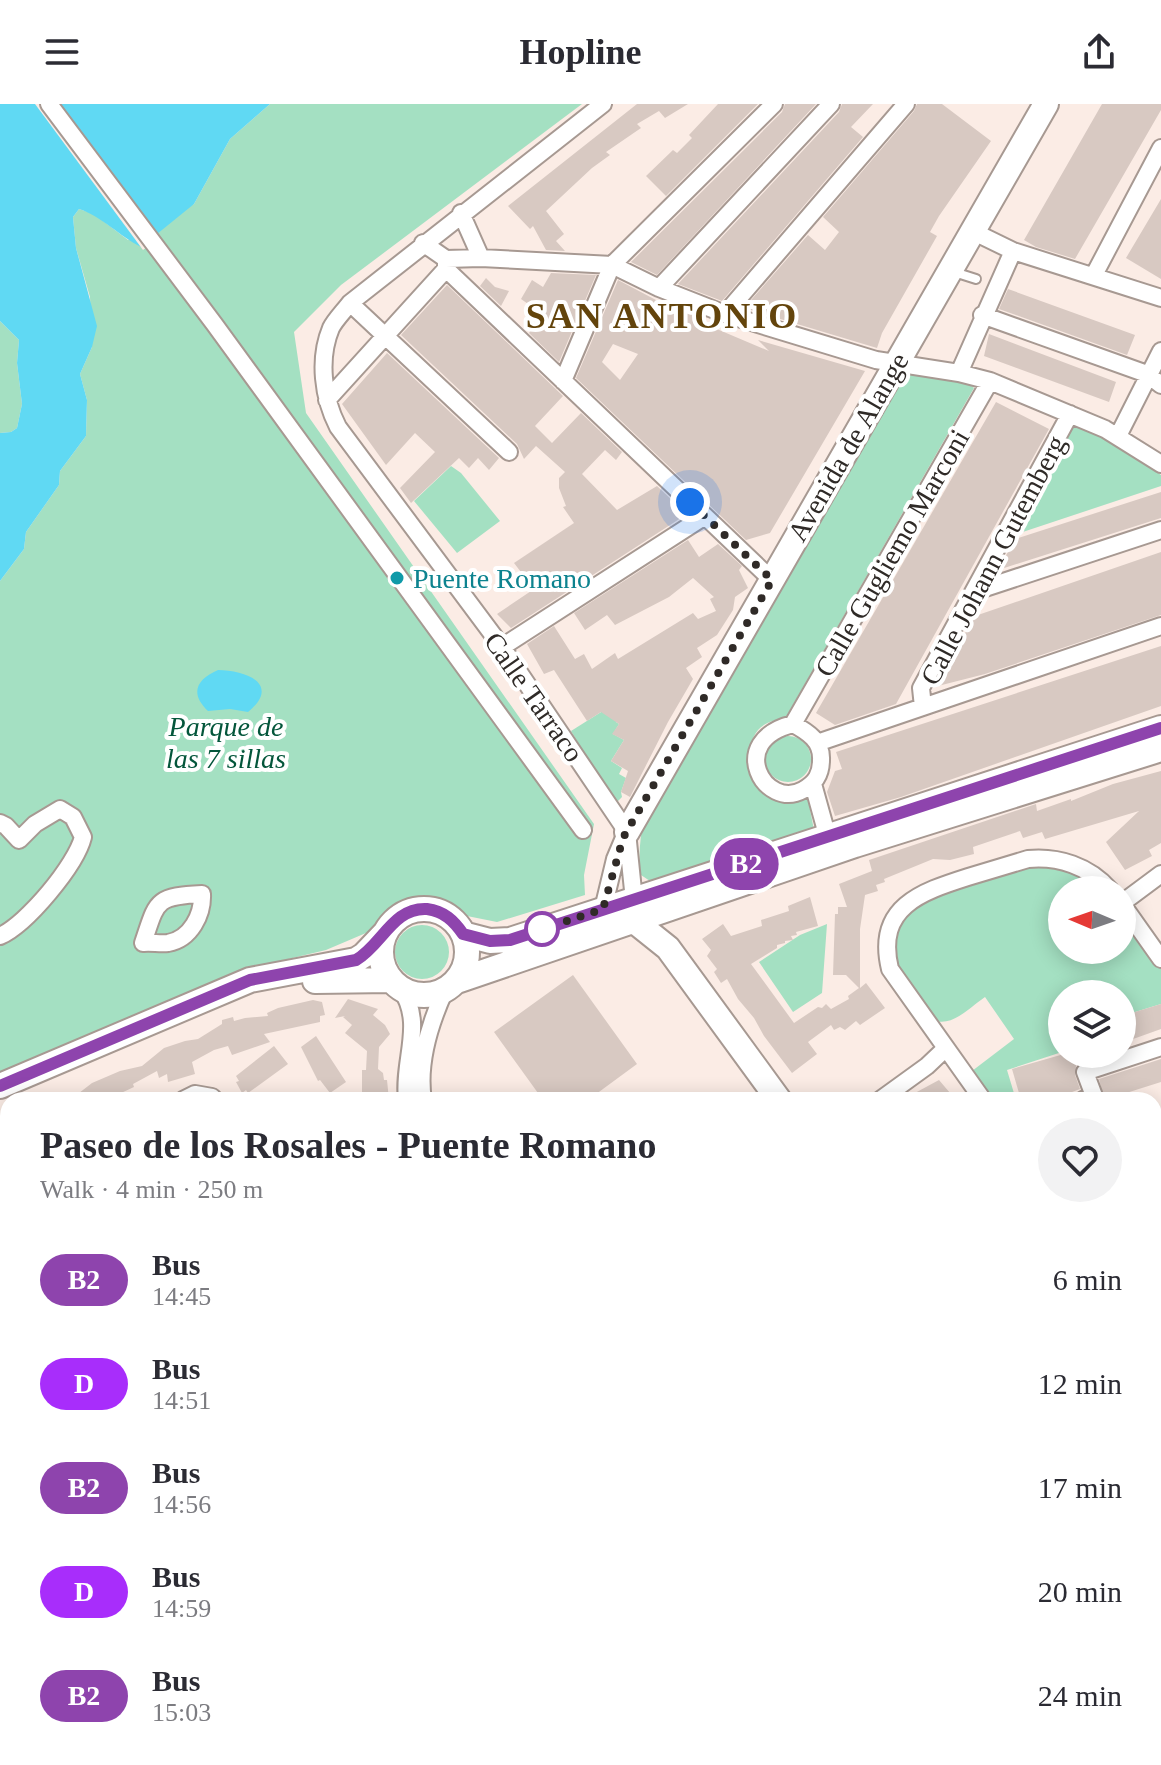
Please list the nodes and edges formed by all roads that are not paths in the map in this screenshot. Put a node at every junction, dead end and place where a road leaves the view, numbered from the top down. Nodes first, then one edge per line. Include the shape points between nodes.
1 (49, 104) edge
2 (603, 104) edge
3 (774, 104) edge
4 (906, 104) edge
5 (828, 105) edge
6 (1043, 105) edge
7 (1161, 148) edge
8 (461, 213) junction
9 (972, 231) junction
10 (423, 243) junction
11 (1013, 251) junction
12 (481, 258) junction
13 (446, 264) junction
14 (612, 265) junction
15 (949, 271) junction
16 (1094, 275) junction
17 (976, 279) dead end
18 (659, 288) junction
19 (1161, 298) edge
20 (350, 303) junction
21 (725, 314) junction
22 (982, 315) junction
23 (385, 336) junction
24 (1161, 351) edge
25 (897, 362) junction
26 (959, 373) junction
27 (1147, 374) junction
28 (563, 381) junction
29 (990, 381) junction
30 (1161, 385) edge
31 (327, 400) junction
32 (1070, 414) junction
33 (1118, 436) junction
34 (509, 452) dead end
35 (1161, 464) edge
36 (705, 516) junction
37 (1161, 530) edge
38 (772, 580) junction
39 (976, 591) junction
40 (1161, 626) edge
41 (502, 647) junction
42 (923, 707) junction
43 (793, 724) junction
44 (1161, 728) edge
45 (817, 743) junction
46 (1161, 749) edge
47 (813, 784) junction
48 (0, 823) edge
49 (583, 830) dead end
50 (627, 832) junction
51 (828, 838) junction
52 (1161, 874) edge
53 (1094, 876) edge
54 (1136, 893) edge
55 (603, 909) junction
56 (634, 910) junction
57 (1136, 924) edge
58 (385, 933) junction
59 (463, 934) junction
60 (0, 936) edge
61 (1161, 959) edge
62 (396, 985) junction
63 (451, 986) junction
64 (1161, 1047) edge
65 (946, 1048) junction
66 (0, 1086) edge
67 (22, 1092) edge
68 (407, 1092) edge
69 (422, 1092) edge
70 (773, 1092) edge
71 (891, 1092) edge
72 (977, 1092) edge
73 (1092, 1092) edge

1 - 49 street
2 - 8 street
3 - 14 street
4 - 21 street
5 - 18 street
6 - 9 main road, Avenida de Alange
7 - 16 street
8 - 10 street
8 - 12 street
9 - 11 street
9 - 15 main road, Avenida de Alange
10 - 13 street
10 - 20 street
11 - 16 street
11 - 22 street
12 - 13 street
12 - 14 street
13 - 23 street
13 - 28 street
14 - 18 street
14 - 28 street
15 - 17 lane
15 - 25 main road, Avenida de Alange
16 - 19 street
18 - 21 street
20 - 23 street
20 - 31 street, Calle Tarraco via 332,328 325,360
21 - 25 street
22 - 26 street
22 - 27 street
23 - 31 street
23 - 34 street
24 - 27 street
25 - 26 street
25 - 38 main road, Avenida de Alange
26 - 29 street
27 - 30 street
27 - 33 street
28 - 36 street
29 - 32 street
29 - 43 street, Calle Gugliemo Marconi
31 - 41 street, Calle Tarraco via 347,440
32 - 33 street
32 - 39 street, Calle Johann Gutemberg
33 - 35 street
36 - 38 street
36 - 41 street
37 - 39 street
38 - 50 main road, Avenida de Alange
39 - 42 street, Calle Johann Gutemberg via 921,688
40 - 42 street
41 - 50 street, Calle Tarraco
42 - 45 street
43 - 45 street
43 - 47 street via 761,740 758,773 769,787 784,793
44 - 51 main road
45 - 47 street via 821,772
46 - 56 main road
47 - 51 street
48 - 60 street via 19,840 60,809 73,817 83,837 79,853 37,906
50 - 55 street
50 - 56 street
51 - 56 main road
52 - 54 street
53 - 65 street via 1067,862 1028,859 924,892 900,910 888,944 890,969
55 - 56 main road
55 - 59 main road via 510,940
56 - 63 main road via 583,936
56 - 70 main road
57 - 61 street
58 - 59 main road via 405,913 420,909 447,916
58 - 62 main road via 381,958
58 - 66 main road via 356,960 250,980
59 - 63 main road via 468,957
62 - 63 main road via 427,996
62 - 67 main road via 323,979 235,999
62 - 68 street via 409,1001 414,1023
63 - 69 street via 436,1011 425,1048
64 - 73 street via 1085,1072
65 - 71 street
65 - 72 street

